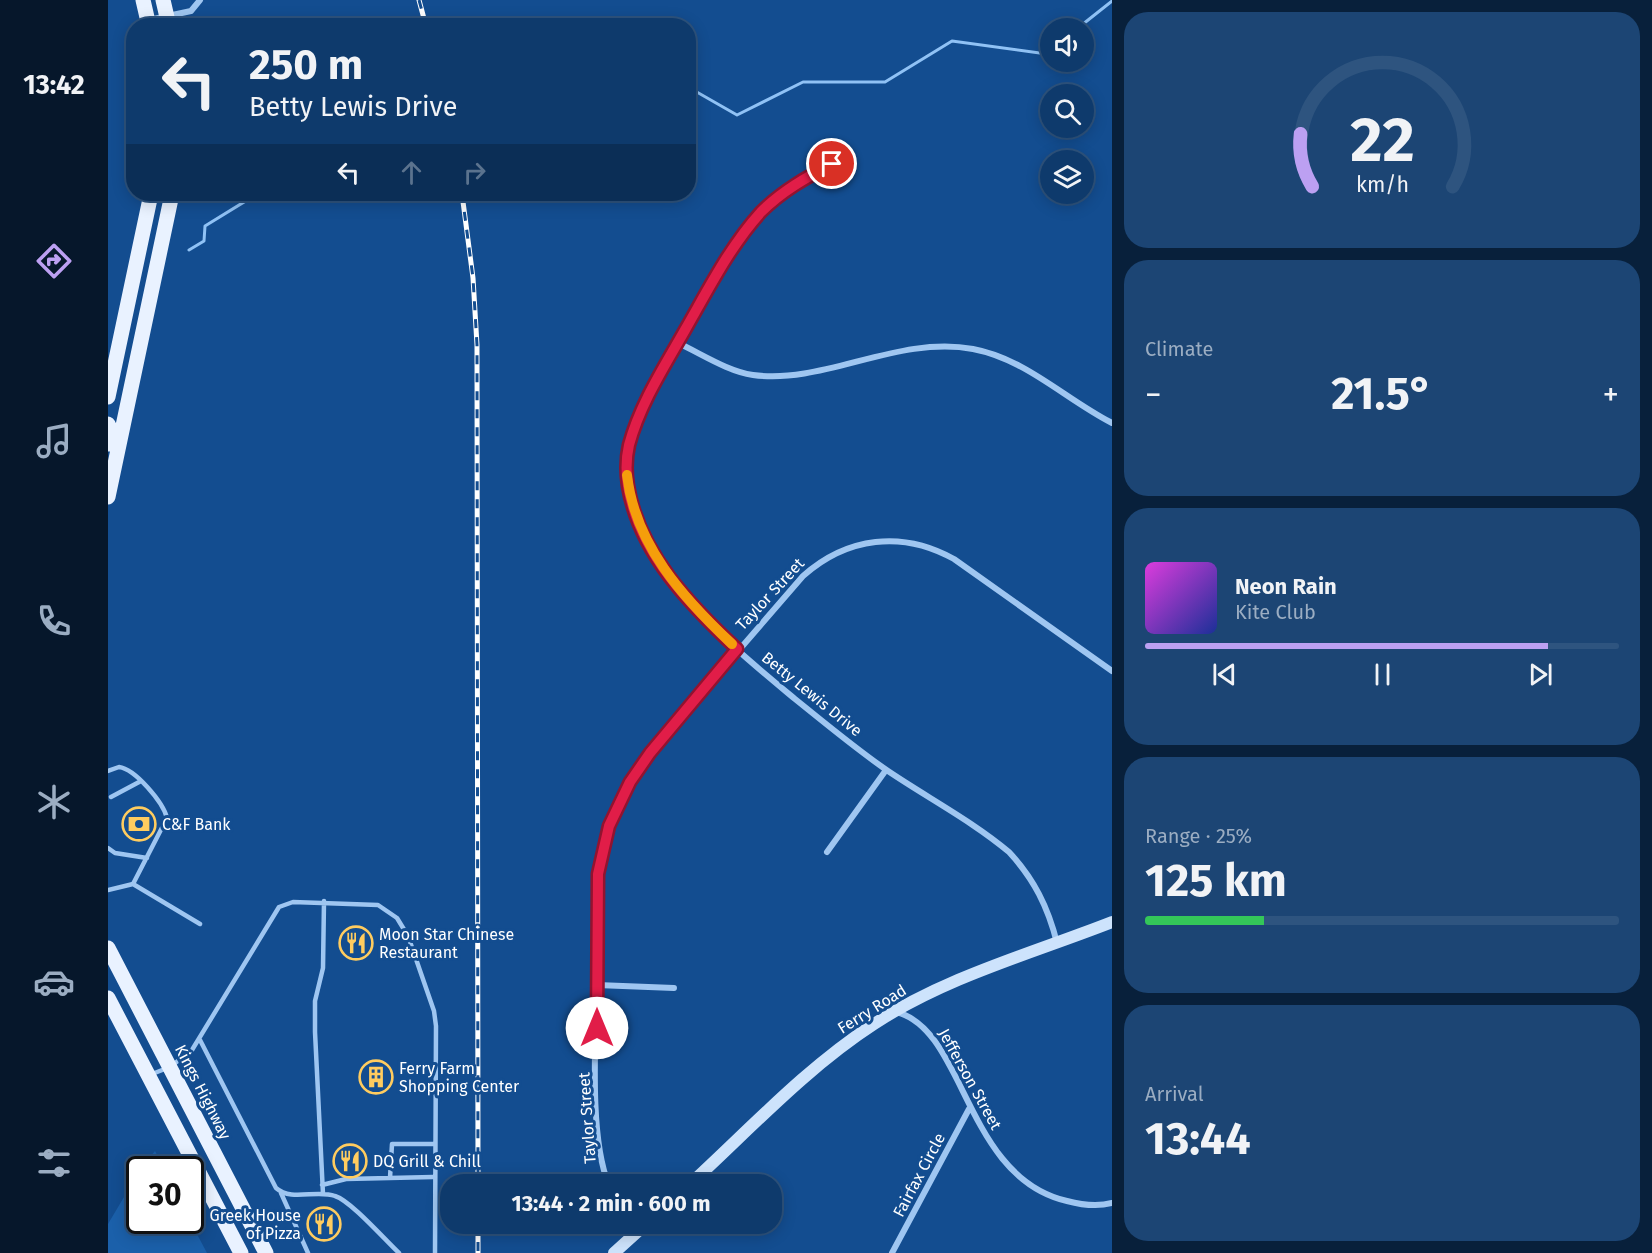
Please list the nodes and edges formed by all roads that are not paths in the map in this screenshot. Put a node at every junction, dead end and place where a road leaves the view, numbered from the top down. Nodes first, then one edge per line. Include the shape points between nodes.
1 (143, 0) edge
2 (163, 0) edge
3 (200, 0) edge
4 (147, 18) edge
5 (167, 18) edge
6 (175, 18) edge
7 (832, 164) dead end
8 (150, 201) edge
9 (170, 201) edge
10 (678, 342) junction
11 (108, 397) edge
12 (1112, 423) edge
13 (108, 424) edge
14 (108, 444) edge
15 (109, 487) edge
16 (737, 649) junction
17 (1112, 671) edge
18 (886, 770) junction
19 (108, 771) edge
20 (141, 781) junction
21 (111, 797) dead end
22 (108, 848) edge
23 (827, 852) dead end
24 (147, 858) junction
25 (133, 884) junction
26 (108, 890) edge
27 (324, 902) junction
28 (1112, 922) edge
29 (200, 924) dead end
30 (1058, 943) junction
31 (108, 948) edge
32 (597, 985) junction
33 (674, 988) dead end
34 (108, 998) edge
35 (894, 1011) junction
36 (200, 1040) junction
37 (170, 1067) junction
38 (149, 1075) junction
39 (969, 1109) junction
40 (433, 1144) junction
41 (605, 1174) edge
42 (700, 1174) edge
43 (433, 1177) junction
44 (390, 1178) junction
45 (322, 1185) junction
46 (281, 1192) junction
47 (322, 1194) junction
48 (1112, 1204) edge
49 (632, 1234) edge
50 (241, 1253) edge
51 (266, 1253) edge
52 (308, 1253) edge
53 (399, 1253) edge
54 (435, 1253) edge
55 (614, 1253) edge
56 (892, 1253) edge

1 - 4 main road
2 - 5 main road
3 - 6 street via 191,11
7 - 10 street, Betty Lewis Drive via 794,184 762,212 743,234
8 - 11 main road
9 - 15 main road
10 - 12 street via 734,370 772,377 898,351 952,346 973,349 1015,362
10 - 16 street, Betty Lewis Drive via 636,424 628,452 628,487 640,524 664,568 694,608
13 - 14 main road
16 - 17 street, Taylor Street via 816,564 843,549 895,540 926,546 954,559
16 - 18 street, Betty Lewis Drive
16 - 32 street, Taylor Street via 650,753 630,782 609,826 598,874
18 - 23 street
18 - 30 street, Betty Lewis Drive via 1009,852 1024,868 1044,902
19 - 20 lane via 125,767
20 - 21 lane
20 - 24 lane via 167,818
22 - 24 lane via 115,853
24 - 25 lane
25 - 26 lane
25 - 29 lane
27 - 36 lane via 293,902 275,912
27 - 40 lane via 378,905 397,918 408,936 436,1026
27 - 45 lane via 323,968 315,1001
28 - 30 main road, Ferry Road
30 - 35 main road, Ferry Road via 948,985
31 - 37 main road, Kings Highway
32 - 33 street
32 - 41 street, Taylor Street via 598,1132
34 - 38 main road
35 - 39 street, Jefferson Street via 915,1019 933,1036
35 - 42 main road, Ferry Road via 838,1050
36 - 37 lane
36 - 46 lane
37 - 38 lane
37 - 51 main road, Kings Highway
38 - 50 main road
39 - 48 street, Jefferson Street via 998,1154 1029,1183 1055,1198
39 - 56 street, Fairfax Circle
40 - 43 lane
40 - 44 lane via 392,1144
43 - 44 lane
43 - 54 lane
44 - 45 lane via 346,1179
45 - 47 lane
46 - 47 lane
46 - 52 lane
47 - 53 lane via 342,1199
49 - 55 main road

